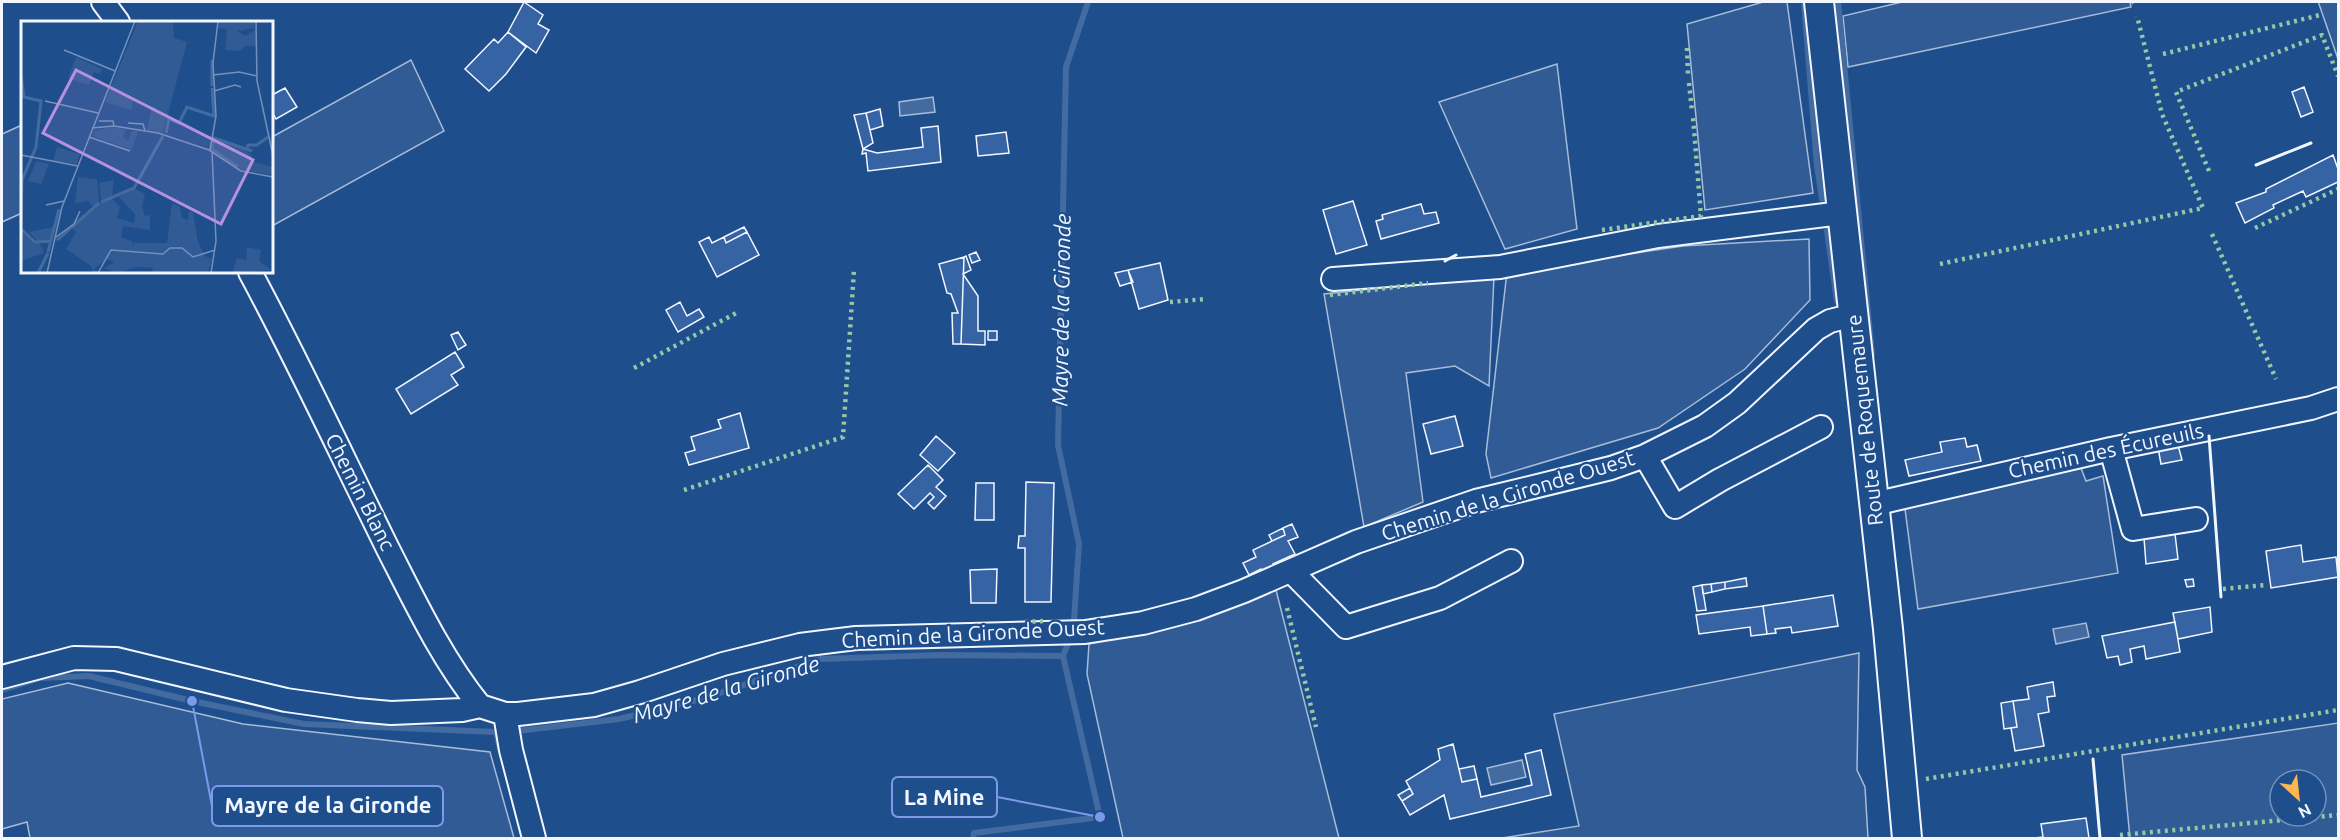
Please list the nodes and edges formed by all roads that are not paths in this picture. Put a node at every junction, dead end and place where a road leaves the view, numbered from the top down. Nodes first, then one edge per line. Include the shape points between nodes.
1 (104, 2) edge
2 (1819, 2) edge
3 (117, 21) edge
4 (1841, 213) junction
5 (251, 273) edge
6 (1333, 279) dead end
7 (1854, 315) junction
8 (2338, 399) edge
9 (1821, 427) dead end
10 (2111, 449) junction
11 (1645, 456) junction
12 (1874, 504) junction
13 (2196, 519) dead end
14 (1511, 561) dead end
15 (1291, 571) junction
16 (2, 677) edge
17 (480, 706) junction
18 (505, 714) junction
19 (534, 838) edge
20 (1907, 838) edge

1 - 3 street
2 - 4 main road, Route de Roquemaure
4 - 6 street via 1658,236 1500,267
4 - 7 main road, Route de Roquemaure
5 - 17 street, Chemin Blanc via 411,594
7 - 11 street, Chemin de la Gironde Ouest via 1816,329 1737,403 1696,431
7 - 12 main road, Route de Roquemaure
8 - 10 street, Chemin des Écureuils
9 - 11 street via 1675,507
10 - 12 street, Chemin des Écureuils
10 - 13 street via 2133,529
11 - 15 street, Chemin de la Gironde Ouest via 1476,501 1356,542
12 - 20 main road, Route de Roquemaure
14 - 15 street via 1440,598 1346,627
15 - 18 street, Chemin de la Gironde Ouest via 1196,609 1143,623 1084,632 856,638 800,645 723,664 594,705
16 - 17 street, Chemin de la Gironde Ouest via 74,658 116,659 286,700 357,710 391,713
17 - 18 street, Chemin de la Gironde Ouest
18 - 19 street

